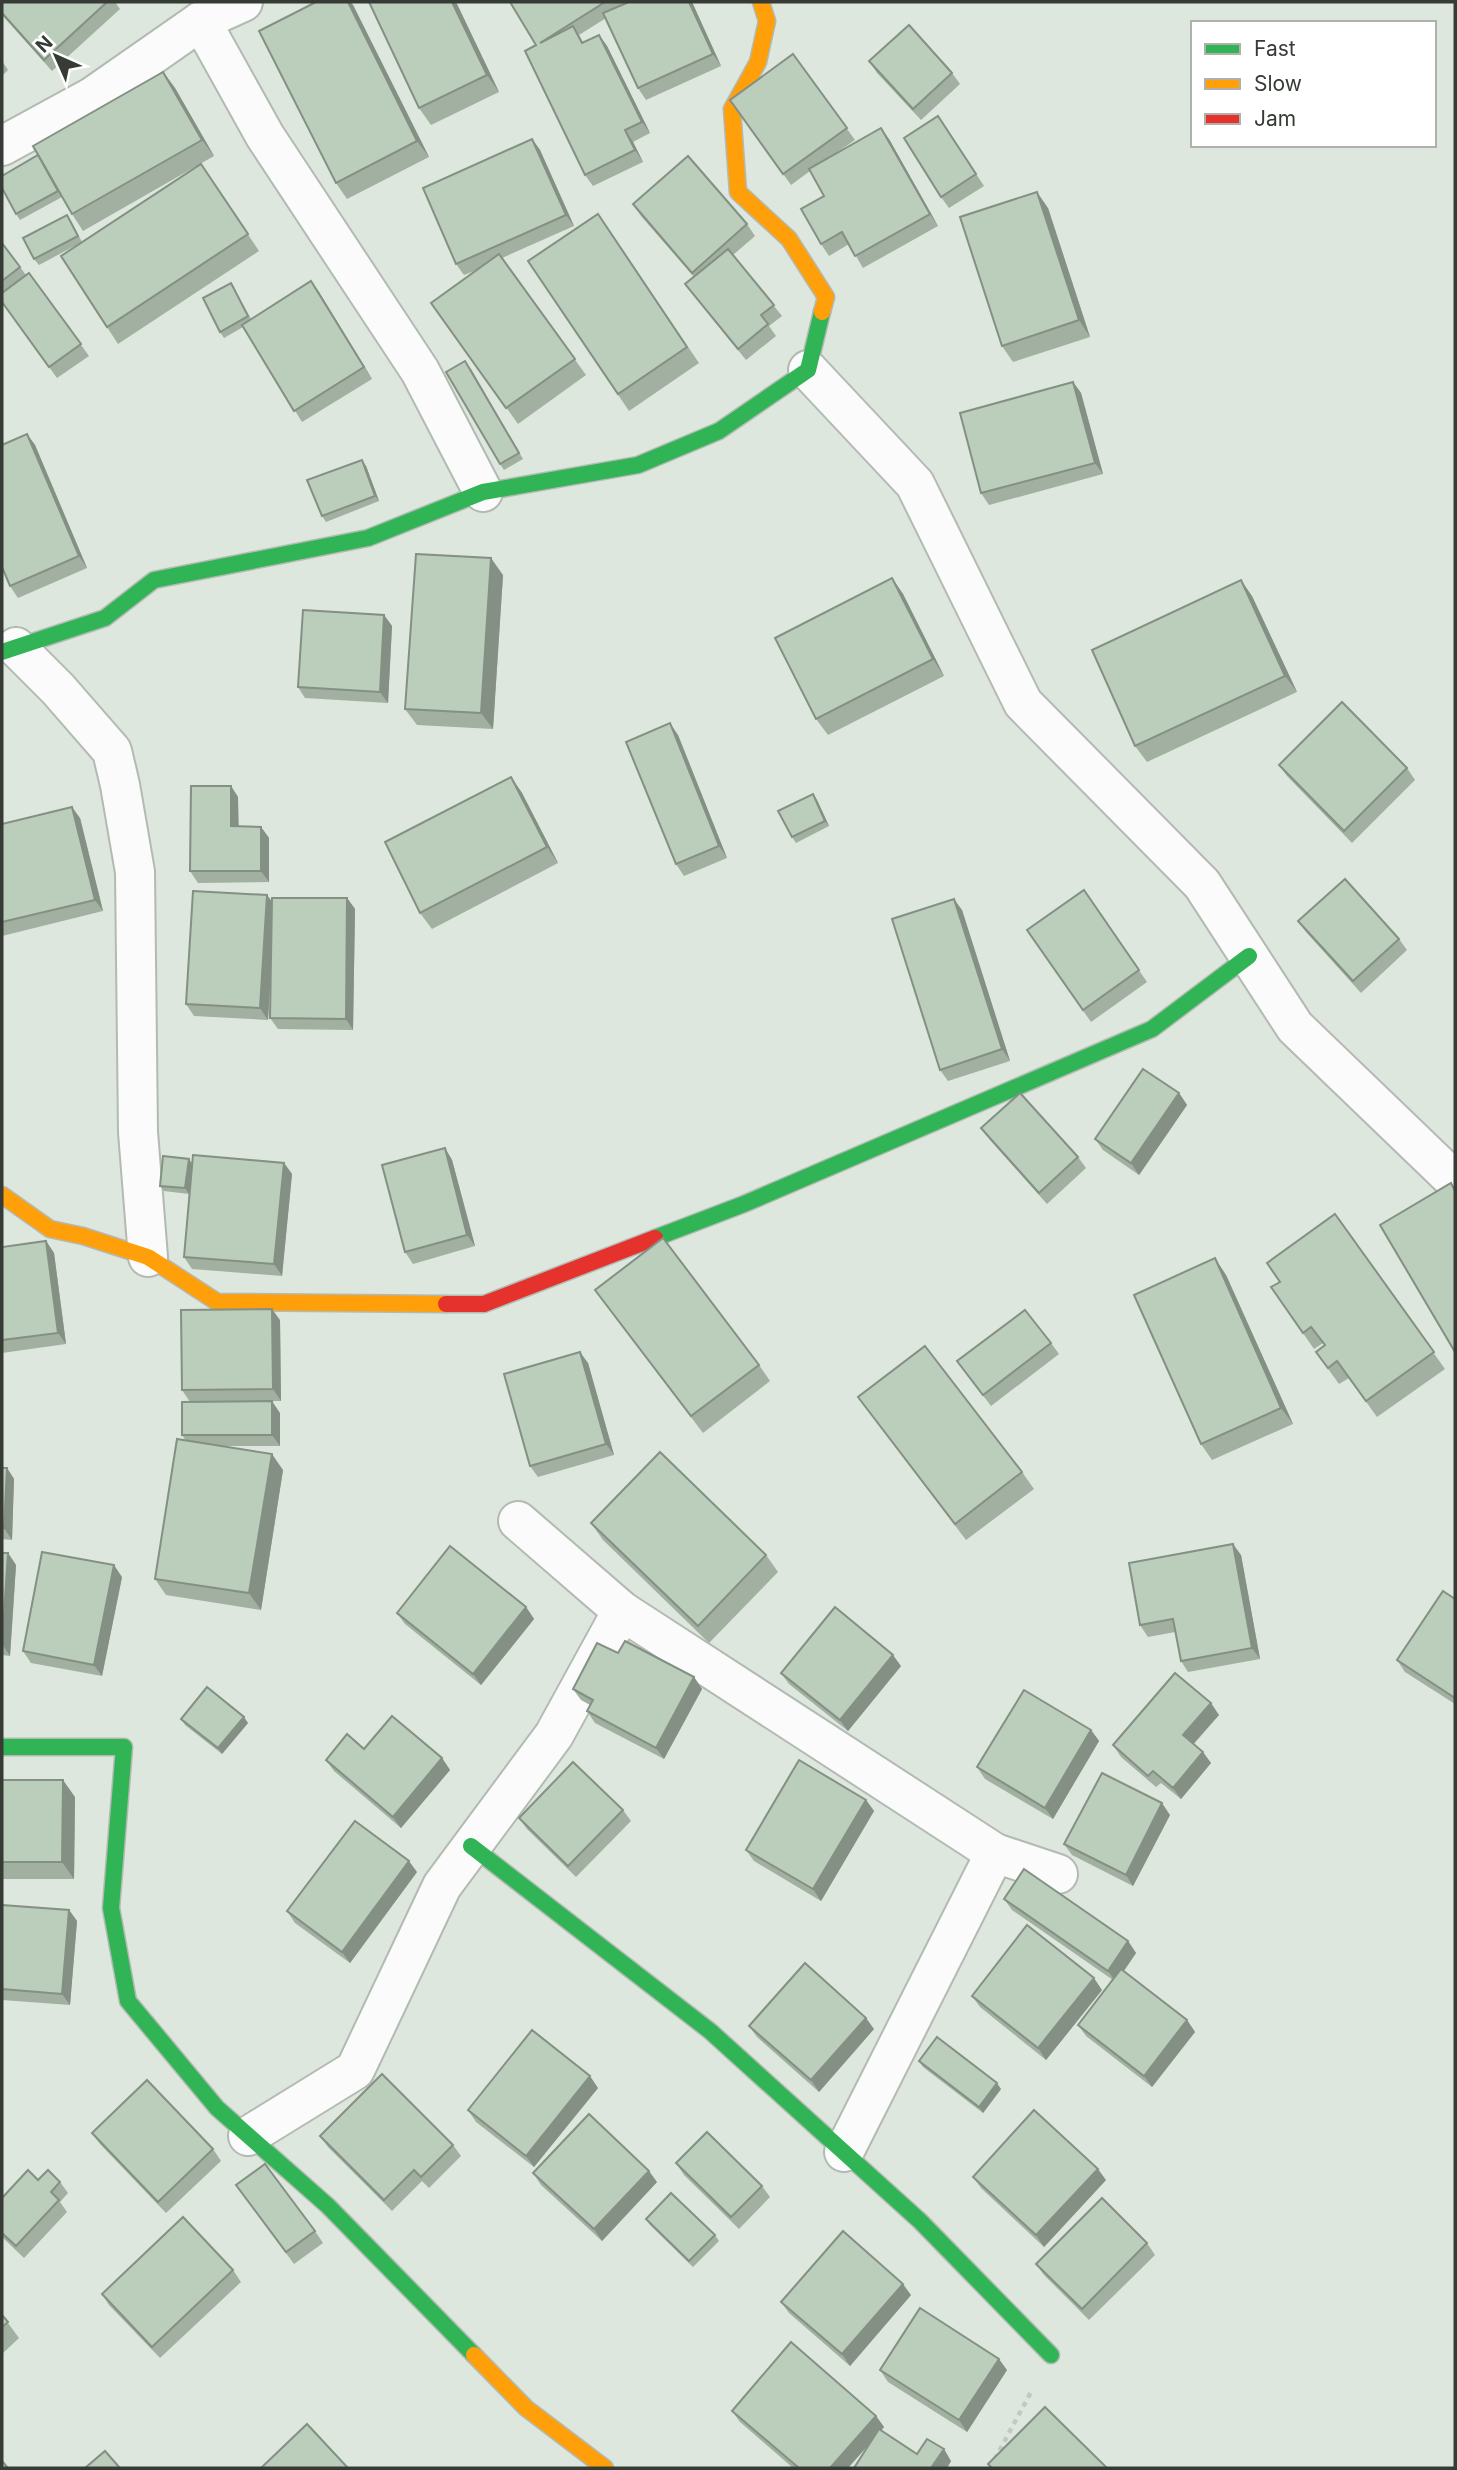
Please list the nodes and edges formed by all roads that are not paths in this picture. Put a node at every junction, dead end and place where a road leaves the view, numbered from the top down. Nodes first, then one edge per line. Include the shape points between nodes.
1 (243, 2) edge
2 (761, 2) edge
3 (201, 21) junction
4 (2, 146) edge
5 (808, 370) junction
6 (483, 492) junction
7 (9, 650) edge
8 (1249, 956) junction
9 (1455, 1181) edge
10 (2, 1195) edge
11 (148, 1257) junction
12 (518, 1521) dead end
13 (622, 1611) junction
14 (2, 1747) edge
15 (471, 1846) junction
16 (995, 1853) junction
17 (1058, 1874) dead end
18 (248, 2136) junction
19 (844, 2152) junction
20 (1051, 2355) road end
21 (605, 2468) edge

1 - 3 street
2 - 5 street via 767,21 758,62 733,110 738,192 789,239 826,297
3 - 4 street via 92,97
3 - 6 street via 265,136 420,371
5 - 6 street via 719,431 638,465
5 - 8 street via 915,484 1023,703 1202,884
6 - 7 street via 368,538 154,580 105,618
7 - 11 street via 58,689 112,751 120,785 135,872 138,1132
8 - 9 street via 1295,1027
8 - 11 street via 1152,1029 744,1204 484,1304 217,1302
10 - 11 street via 50,1229
12 - 13 street
13 - 15 street via 554,1735
13 - 16 street
14 - 18 street via 124,1747 111,1908 128,2001 217,2108
15 - 18 street via 442,1886 355,2070
15 - 19 street via 710,2031
16 - 17 street
16 - 19 street
18 - 21 street via 328,2206 526,2408
19 - 20 street via 920,2221

